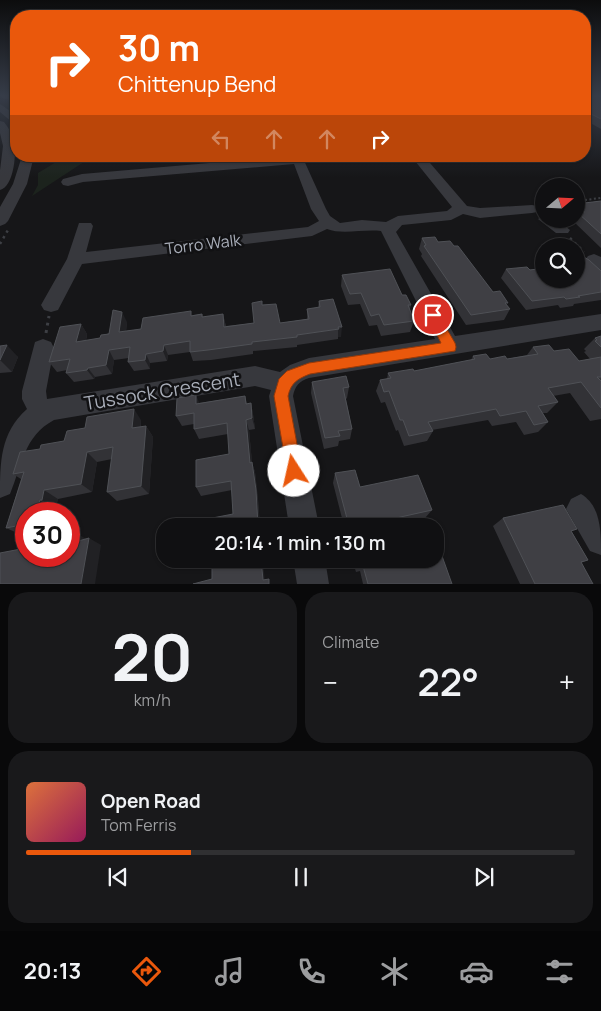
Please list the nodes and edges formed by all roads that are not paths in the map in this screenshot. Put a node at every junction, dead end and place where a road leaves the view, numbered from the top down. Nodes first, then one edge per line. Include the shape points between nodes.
1 (0, 124) edge
2 (26, 162) edge
3 (256, 162) edge
4 (300, 162) edge
5 (422, 162) edge
6 (68, 182) dead end
7 (0, 186) edge
8 (460, 209) junction
9 (535, 213) edge
10 (0, 221) edge
11 (327, 223) junction
12 (85, 226) dead end
13 (390, 227) junction
14 (560, 228) edge
15 (562, 230) road end
16 (76, 259) junction
17 (51, 305) road end
18 (601, 322) edge
19 (450, 347) junction
20 (43, 348) road end
21 (284, 384) junction
22 (41, 413) junction
23 (0, 484) edge
24 (581, 509) dead end
25 (303, 518) edge
26 (601, 540) edge
27 (311, 568) edge
28 (314, 584) edge

1 - 7 street via 6,131 10,149
2 - 10 street via 20,184
3 - 6 street
4 - 11 street
5 - 8 street
8 - 9 street via 480,213
8 - 13 street via 451,216 398,222
11 - 13 street via 337,228 362,225
11 - 16 street, Torro Walk via 312,232
12 - 16 street
13 - 19 street via 390,237
14 - 15 street
16 - 17 street
18 - 19 street
19 - 21 street via 309,368 292,375
20 - 22 street via 34,391
21 - 22 street, Tussock Crescent via 255,376
21 - 25 street via 281,396
22 - 23 street, Tussock Crescent via 15,439
24 - 26 street
27 - 28 street

